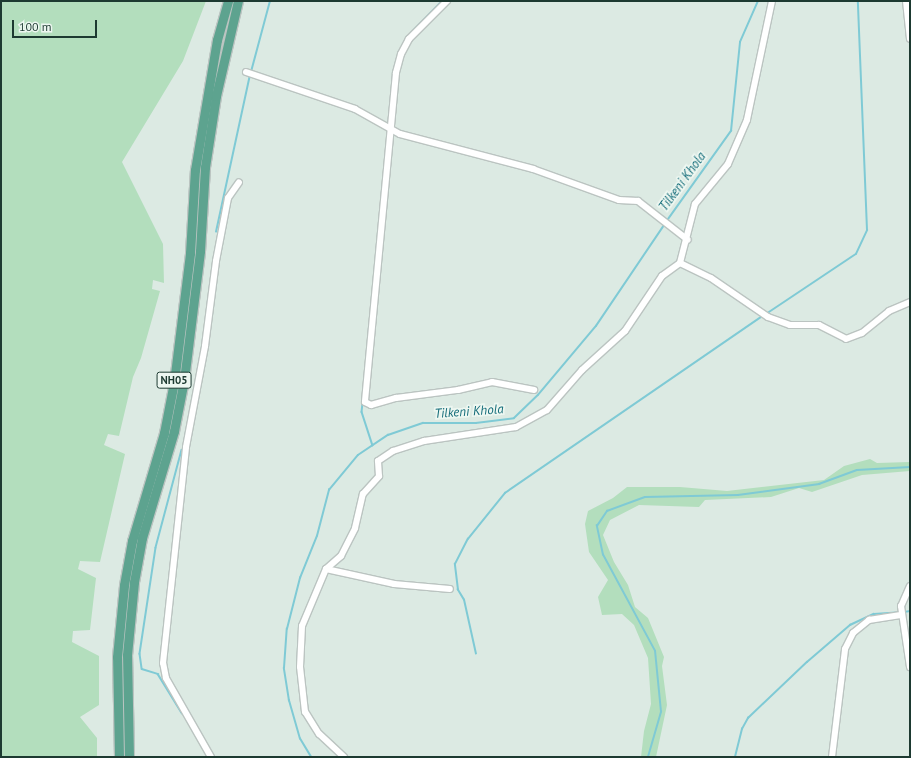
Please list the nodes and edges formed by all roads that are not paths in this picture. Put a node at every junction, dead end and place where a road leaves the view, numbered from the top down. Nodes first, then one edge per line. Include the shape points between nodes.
1 (228, 1) edge
2 (238, 1) edge
3 (447, 1) edge
4 (772, 1) edge
5 (906, 1) edge
6 (910, 39) edge
7 (249, 73) dead end
8 (391, 129) junction
9 (240, 182) dead end
10 (688, 240) junction
11 (680, 263) junction
12 (910, 302) edge
13 (534, 390) dead end
14 (326, 569) junction
15 (910, 586) edge
16 (450, 588) dead end
17 (902, 616) junction
18 (910, 667) edge
19 (119, 757) edge
20 (129, 757) edge
21 (211, 757) edge
22 (344, 757) edge
23 (832, 757) edge

1 - 19 main road, NH05 via 217,40 195,170 190,253 174,382 164,433 132,541 124,585 117,657
2 - 20 main road, NH05 via 226,45 205,167 200,251 184,380 174,431 142,538 134,582 127,655
3 - 8 street via 409,39 401,54 396,73
4 - 10 street via 747,120 728,164 695,204 687,233
5 - 6 street
7 - 8 street via 355,109
8 - 10 street via 486,158 534,169 618,200 638,201
8 - 13 street via 365,402 371,405 396,398 458,390 492,382
9 - 21 street via 228,198 186,448 163,663 166,678
10 - 11 street
11 - 12 street via 711,278 768,317 790,326 819,325 846,339 862,332 889,311
11 - 14 street via 662,276 625,331 582,370 547,410 516,427 424,441 393,451 378,461 379,476 364,494 355,528 341,556
14 - 16 street via 394,584
14 - 22 street via 302,626 302,693 305,712 320,734
15 - 17 street via 901,606
17 - 18 street
17 - 23 street via 869,620 852,633 845,649

